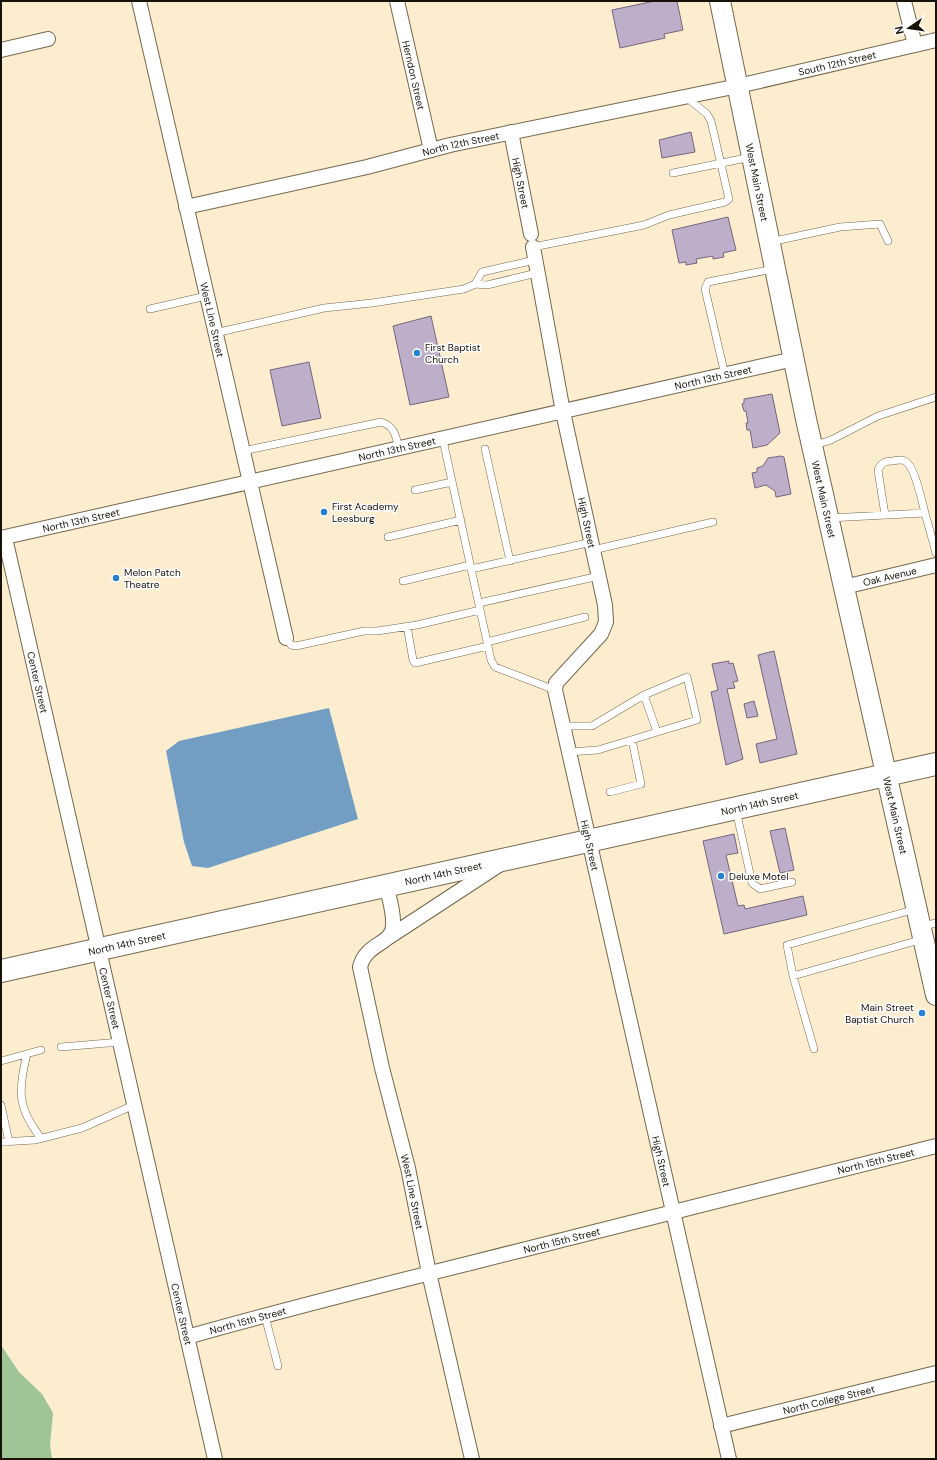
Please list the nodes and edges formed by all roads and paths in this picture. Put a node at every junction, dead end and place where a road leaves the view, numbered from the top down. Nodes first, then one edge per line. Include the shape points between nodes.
1 (138, 1) edge
2 (397, 1) edge
3 (720, 1) edge
4 (904, 1) edge
5 (48, 39) dead end
6 (936, 40) edge
7 (915, 45) junction
8 (1, 50) edge
9 (738, 86) junction
10 (684, 96) junction
11 (511, 132) junction
12 (431, 150) junction
13 (752, 157) junction
14 (720, 163) junction
15 (673, 173) dead end
16 (186, 207) junction
17 (888, 241) dead end
18 (770, 242) junction
19 (534, 253) junction
20 (775, 268) junction
21 (475, 284) junction
22 (206, 296) junction
23 (150, 308) dead end
24 (215, 333) junction
25 (794, 359) junction
26 (726, 375) junction
27 (936, 396) edge
28 (563, 412) junction
29 (444, 440) junction
30 (812, 446) junction
31 (485, 449) dead end
32 (399, 450) junction
33 (243, 451) junction
34 (452, 482) junction
35 (251, 483) junction
36 (415, 490) dead end
37 (925, 513) junction
38 (885, 516) junction
39 (829, 518) junction
40 (460, 520) junction
41 (713, 522) dead end
42 (388, 537) dead end
43 (3, 538) edge
44 (593, 546) junction
45 (936, 554) edge
46 (510, 561) junction
47 (936, 565) edge
48 (471, 567) junction
49 (599, 576) junction
50 (403, 581) dead end
51 (844, 587) junction
52 (480, 607) junction
53 (585, 617) dead end
54 (407, 626) junction
55 (286, 638) joint
56 (487, 644) junction
57 (555, 690) junction
58 (644, 695) junction
59 (563, 726) junction
60 (657, 732) junction
61 (632, 740) junction
62 (569, 752) junction
63 (936, 764) edge
64 (885, 775) junction
65 (610, 792) dead end
66 (736, 808) junction
67 (589, 840) junction
68 (512, 857) junction
69 (792, 882) dead end
70 (386, 885) junction
71 (924, 925) edge
72 (389, 937) junction
73 (99, 949) junction
74 (1, 971) edge
75 (793, 976) junction
76 (936, 995) edge
77 (120, 1042) junction
78 (61, 1047) dead end
79 (814, 1049) dead end
80 (41, 1050) dead end
81 (27, 1054) junction
82 (1, 1061) edge
83 (1, 1105) edge
84 (134, 1105) junction
85 (41, 1138) junction
86 (1, 1142) edge
87 (9, 1142) junction
88 (936, 1146) edge
89 (673, 1212) junction
90 (429, 1273) junction
91 (266, 1316) junction
92 (187, 1337) junction
93 (278, 1366) dead end
94 (936, 1373) edge
95 (721, 1426) junction
96 (215, 1459) edge
97 (472, 1459) edge
98 (729, 1459) edge

1 - 16 street, West Line Street
2 - 12 street, Herndon Street
3 - 9 main road, West Main Street
4 - 7 street
5 - 8 street
6 - 7 street, South 12th Street
7 - 9 street, South 12th Street
9 - 10 street, North 12th Street
9 - 13 main road, West Main Street
10 - 11 street, North 12th Street
10 - 14 lane via 707,114 711,121
11 - 12 street, North 12th Street
11 - 19 street, High Street
12 - 16 street, North 12th Street via 367,167
13 - 14 lane
13 - 18 main road, West Main Street
14 - 15 lane
14 - 19 lane via 728,198 725,202 668,215 644,225
16 - 22 street, West Line Street
17 - 18 lane via 880,224 840,227
18 - 20 main road, West Main Street
19 - 21 lane via 487,285
19 - 21 lane via 482,272
19 - 28 street, High Street
20 - 25 main road, West Main Street
20 - 26 lane via 708,282 705,289
21 - 24 lane via 464,289 324,308
22 - 23 lane
22 - 24 street, West Line Street
24 - 33 street, West Line Street
25 - 26 street, North 13th Street
25 - 30 main road, West Main Street
26 - 28 street, North 13th Street
27 - 30 lane via 878,416 831,440
28 - 29 street, North 13th Street
28 - 44 street, High Street
29 - 32 street, North 13th Street
29 - 34 lane
30 - 39 main road, West Main Street
31 - 46 lane
32 - 33 lane via 395,432 389,425 381,422
32 - 35 street, North 13th Street
33 - 35 street, West Line Street
34 - 36 lane
34 - 40 lane
35 - 43 street, North 13th Street
35 - 55 street, West Line Street
37 - 38 lane
37 - 38 lane via 912,468 906,461 899,460 886,461 880,464 878,470
37 - 45 lane
38 - 39 lane
39 - 51 main road, West Main Street
40 - 42 lane
40 - 48 lane
41 - 44 lane
43 - 73 street, Center Street
44 - 46 lane
44 - 49 street, High Street
46 - 48 lane
47 - 51 street, Oak Avenue
48 - 50 lane
48 - 52 lane
49 - 52 lane
49 - 57 street, High Street via 606,622 601,634 556,683
51 - 64 main road, West Main Street
52 - 54 lane
52 - 56 lane
53 - 56 lane
54 - 55 lane via 364,631 296,646 291,645
54 - 56 lane via 415,663
56 - 57 lane via 495,667
57 - 59 street, High Street
58 - 59 lane via 592,726
58 - 60 lane
58 - 60 lane via 687,677 697,720
59 - 62 street, High Street
60 - 61 lane
61 - 62 lane via 598,750
61 - 65 lane via 641,784
62 - 67 street, High Street
63 - 64 highway, North 14th Street
64 - 66 highway, North 14th Street
64 - 71 main road, West Main Street
66 - 67 highway, North 14th Street
66 - 69 lane via 752,883 760,889
67 - 68 highway, North 14th Street
67 - 89 street, High Street
68 - 70 highway, North 14th Street
68 - 72 street, West Line Street
70 - 72 street via 394,926
70 - 73 highway, North 14th Street
71 - 75 lane
71 - 75 lane via 787,946
71 - 76 main road, West Main Street
72 - 90 street, West Line Street via 368,950 360,967 382,1068 408,1168
73 - 74 highway, North 14th Street
73 - 77 street, Center Street
75 - 79 lane
77 - 78 lane
77 - 84 street, Center Street
80 - 81 lane
81 - 82 lane
81 - 85 lane via 22,1074 21,1097 29,1123
83 - 87 lane
84 - 85 lane via 82,1128
84 - 92 street, Center Street
85 - 87 lane
86 - 87 lane
88 - 89 street, North 15th Street
89 - 90 street, North 15th Street
89 - 95 street, High Street
90 - 91 street, North 15th Street
90 - 97 street, West Line Street
91 - 92 street, North 15th Street
91 - 93 lane
92 - 96 street, Center Street
94 - 95 street, North College Street
95 - 98 street, High Street

